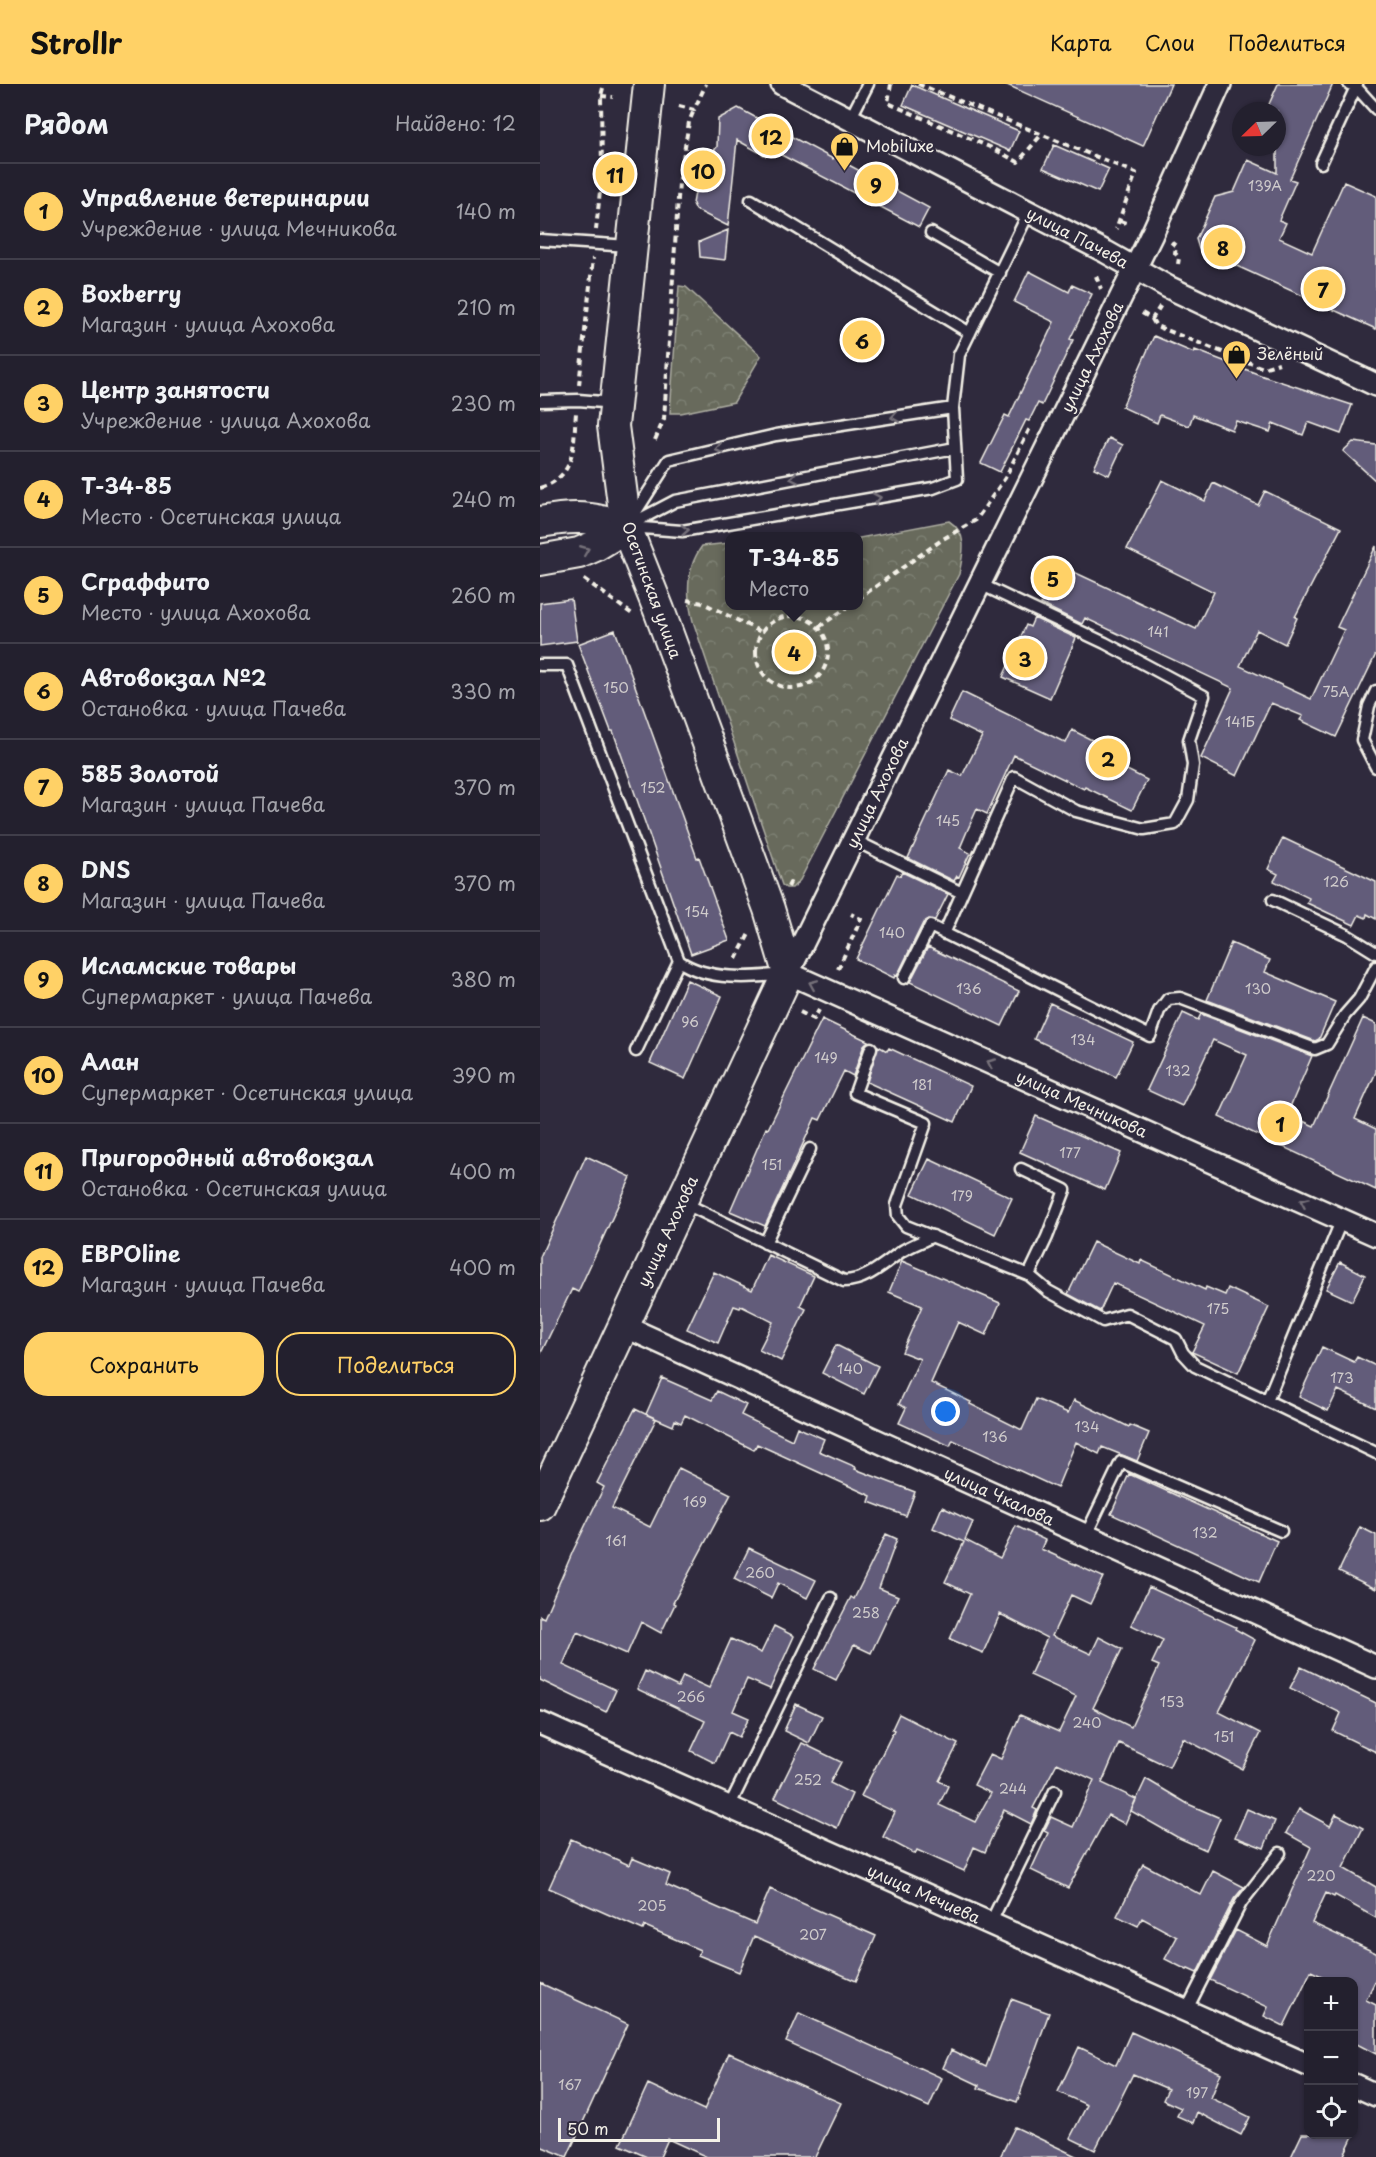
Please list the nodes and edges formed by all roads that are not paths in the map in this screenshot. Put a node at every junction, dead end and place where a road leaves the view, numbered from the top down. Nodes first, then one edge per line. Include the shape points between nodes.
1 (649, 84) edge
2 (782, 84) edge
3 (868, 84) edge
4 (1220, 84) edge
5 (1354, 85) edge
6 (1376, 109) edge
7 (850, 119) junction
8 (1321, 163) dead end
9 (751, 200) dead end
10 (1029, 212) junction
11 (931, 233) dead end
12 (540, 240) edge
13 (632, 247) junction
14 (1135, 269) junction
15 (1000, 273) junction
16 (970, 333) junction
17 (1376, 385) edge
18 (540, 401) edge
19 (615, 403) junction
20 (952, 408) junction
21 (955, 448) junction
22 (540, 522) edge
23 (626, 527) junction
24 (540, 560) edge
25 (980, 584) junction
26 (540, 665) edge
27 (1376, 691) edge
28 (1376, 767) edge
29 (854, 840) junction
30 (962, 893) junction
31 (1273, 900) dead end
32 (944, 934) junction
33 (1376, 953) edge
34 (679, 961) junction
35 (1376, 967) edge
36 (788, 973) junction
37 (904, 978) dead end
38 (871, 1048) dead end
39 (636, 1051) dead end
40 (810, 1149) dead end
41 (1020, 1169) dead end
42 (681, 1202) junction
43 (1342, 1219) junction
44 (1376, 1234) edge
45 (933, 1236) junction
46 (765, 1243) junction
47 (1029, 1275) junction
48 (624, 1326) junction
49 (1267, 1401) junction
50 (1376, 1453) edge
51 (540, 1505) edge
52 (1281, 1531) dead end
53 (1086, 1535) junction
54 (831, 1598) dead end
55 (1376, 1667) edge
56 (540, 1723) edge
57 (1055, 1791) dead end
58 (729, 1807) junction
59 (1280, 1853) dead end
60 (990, 1924) junction
61 (1186, 2011) junction
62 (1304, 2063) edge
63 (1358, 2087) edge
64 (1376, 2095) edge

1 - 13 main road, Осетинская улица
2 - 7 street, улица Пачева
3 - 7 lane
4 - 14 street, улица Ахохова
5 - 6 lane
5 - 8 lane
7 - 10 street, улица Пачева
9 - 16 lane
10 - 14 street, улица Пачева
10 - 15 lane
11 - 15 lane
12 - 13 lane
13 - 19 main road, Осетинская улица
14 - 17 street, улица Пачева
14 - 25 street, улица Ахохова
15 - 16 lane
16 - 20 lane via 959,356
18 - 19 lane
19 - 23 main road, Осетинская улица via 613,426
20 - 21 lane
20 -> 23 lane via 776,435 669,460
21 -> 23 lane via 675,501
23 -> 21 lane via 682,531 933,488 957,479
22 - 23 main road via 571,516
24 -> 23 main road via 579,553
23 - 36 main road, Осетинская улица via 769,909
25 - 29 street, улица Ахохова
25 - 30 lane via 1106,643 1204,696 1189,741 1193,765 1188,800 1175,824 1144,829 1076,811 1014,777
26 - 34 lane via 567,665
27 - 28 lane via 1362,741
29 - 30 lane
29 - 36 street, улица Ахохова
30 - 32 lane
31 - 33 lane
32 - 35 lane via 1150,1036 1168,999 1180,998 1315,1049 1327,1044
32 - 37 lane via 930,927
34 - 36 lane via 693,971 753,978
34 - 39 lane
36 - 42 main road, улица Ахохова
43 -> 36 street, улица Мечникова
38 - 45 lane via 855,1093 926,1124 897,1205 898,1216 906,1226
40 - 46 lane
41 - 47 lane via 1065,1190
42 - 46 lane
42 - 48 main road, улица Ахохова
43 - 44 street, улица Мечникова
43 - 49 lane
45 - 46 lane via 854,1281 844,1281
45 - 47 lane
47 - 49 lane via 1048,1291 1103,1322 1127,1314 1176,1339 1196,1366
48 - 51 main road, улица Ахохова
48 - 53 street, улица Чкалова
49 - 50 lane
52 - 53 lane via 1121,1462
53 - 55 street, улица Чкалова
54 - 58 lane
56 - 58 street, улица Мечиева
57 - 60 lane
58 - 60 street, улица Мечиева
59 - 61 lane via 1241,1903
60 - 61 street, улица Мечиева
61 - 62 street, улица Мечиева
63 - 64 street

